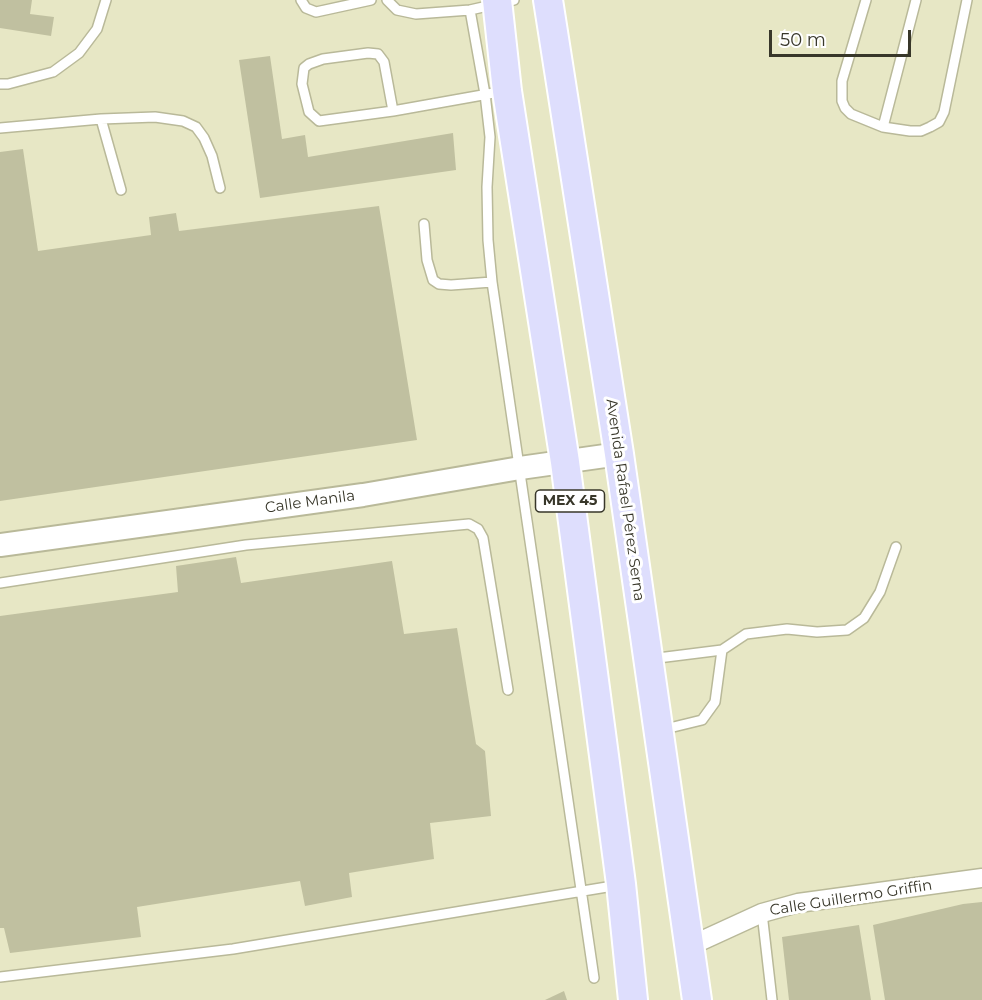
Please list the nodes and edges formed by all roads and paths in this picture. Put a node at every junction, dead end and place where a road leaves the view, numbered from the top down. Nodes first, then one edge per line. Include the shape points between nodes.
1 (106, 0) edge
2 (301, 0) edge
3 (370, 0) edge
4 (387, 0) edge
5 (548, 0) edge
6 (866, 0) edge
7 (916, 0) edge
8 (967, 0) edge
9 (503, 1) edge
10 (470, 10) junction
11 (0, 84) edge
12 (496, 92) junction
13 (393, 111) junction
14 (101, 118) junction
15 (883, 127) junction
16 (0, 128) edge
17 (220, 188) dead end
18 (121, 190) dead end
19 (424, 224) dead end
20 (492, 282) junction
21 (619, 454) junction
22 (565, 462) junction
23 (520, 468) junction
24 (0, 545) edge
25 (896, 547) dead end
26 (0, 583) edge
27 (722, 650) junction
28 (648, 660) junction
29 (508, 690) dead end
30 (658, 731) junction
31 (982, 878) edge
32 (621, 884) junction
33 (582, 890) junction
34 (762, 913) junction
35 (690, 946) junction
36 (0, 977) edge
37 (594, 978) dead end
38 (633, 1000) edge
39 (698, 1000) edge
40 (772, 1000) edge

1 - 11 lane via 97,29 79,53 53,72
2 - 3 lane via 306,8 316,12
4 - 10 lane via 397,10 416,14
5 - 21 main road, Avenida Rafael Pérez Serna / MEX 45
6 - 15 lane via 841,94 844,108 851,114
7 - 15 lane
8 - 15 lane via 939,122 910,131
9 - 10 lane
9 - 12 main road, MEX 45
10 - 12 lane
12 - 13 lane
12 - 20 lane via 487,187
12 - 22 main road, MEX 45
13 - 13 lane via 384,62 378,54 323,59 304,68 302,84 309,112 319,121
14 - 16 lane
14 - 17 lane via 155,117 196,127 212,156
14 - 18 lane
19 - 20 lane via 433,280 451,285
20 - 23 lane
21 - 22 street, Calle Manila
21 - 28 main road, Avenida Rafael Pérez Serna / MEX 45
22 - 23 street, Calle Manila
22 - 32 main road, MEX 45
23 - 24 street, Calle Manila via 363,495
23 - 33 lane
25 - 27 lane via 880,592 864,618 847,630 787,629 746,634
26 - 29 lane via 246,545 469,524 483,538
27 - 28 lane
27 - 30 lane via 715,702 702,720
28 - 30 main road, Avenida Rafael Pérez Serna / MEX 45
30 - 35 main road, Avenida Rafael Pérez Serna / MEX 45
31 - 34 street, Calle Guillermo Griffin via 798,903
32 - 33 lane
32 - 38 main road, MEX 45
33 - 36 lane via 233,948
33 - 37 lane
34 - 35 street, Calle Guillermo Griffin
34 - 40 lane
35 - 39 main road, Avenida Rafael Pérez Serna / MEX 45

